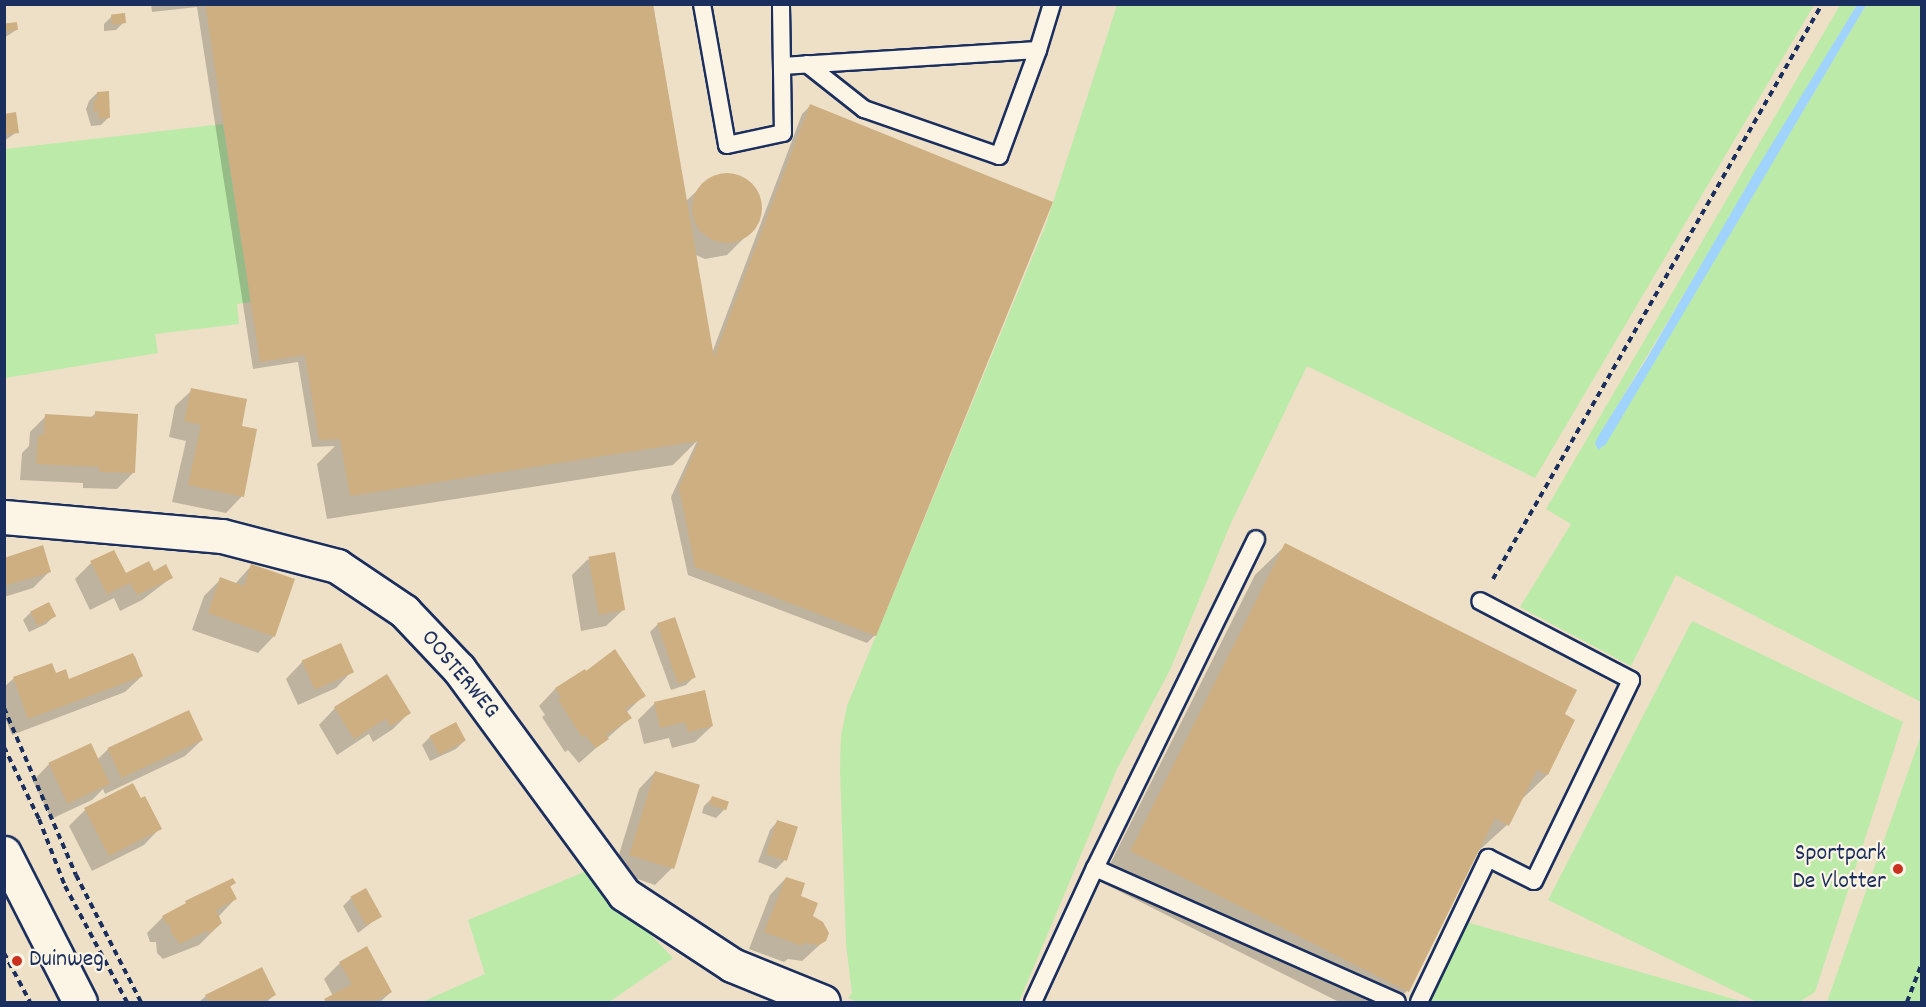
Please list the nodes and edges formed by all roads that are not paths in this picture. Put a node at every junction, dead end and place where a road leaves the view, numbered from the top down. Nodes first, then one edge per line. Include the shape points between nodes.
1 (702, 4) edge
2 (781, 4) edge
3 (1052, 4) edge
4 (1038, 50) junction
5 (807, 64) junction
6 (782, 66) junction
7 (4, 517) edge
8 (1256, 539) dead end
9 (1480, 601) road end
10 (4, 853) edge
11 (1095, 868) junction
12 (80, 1002) edge
13 (823, 1002) edge
14 (1033, 1002) edge
15 (1397, 1002) edge
16 (1419, 1002) edge

1 - 6 lane via 728,145 783,133
2 - 6 lane
3 - 4 lane
4 - 5 lane
4 - 5 lane via 999,156 864,109
5 - 6 lane
7 - 13 street, OOSTERWEG via 222,537 337,566 404,611 459,669 624,894 732,965
8 - 11 lane
9 - 16 lane via 1631,680 1534,881 1488,858
10 - 12 street
11 - 14 lane
11 - 15 lane

